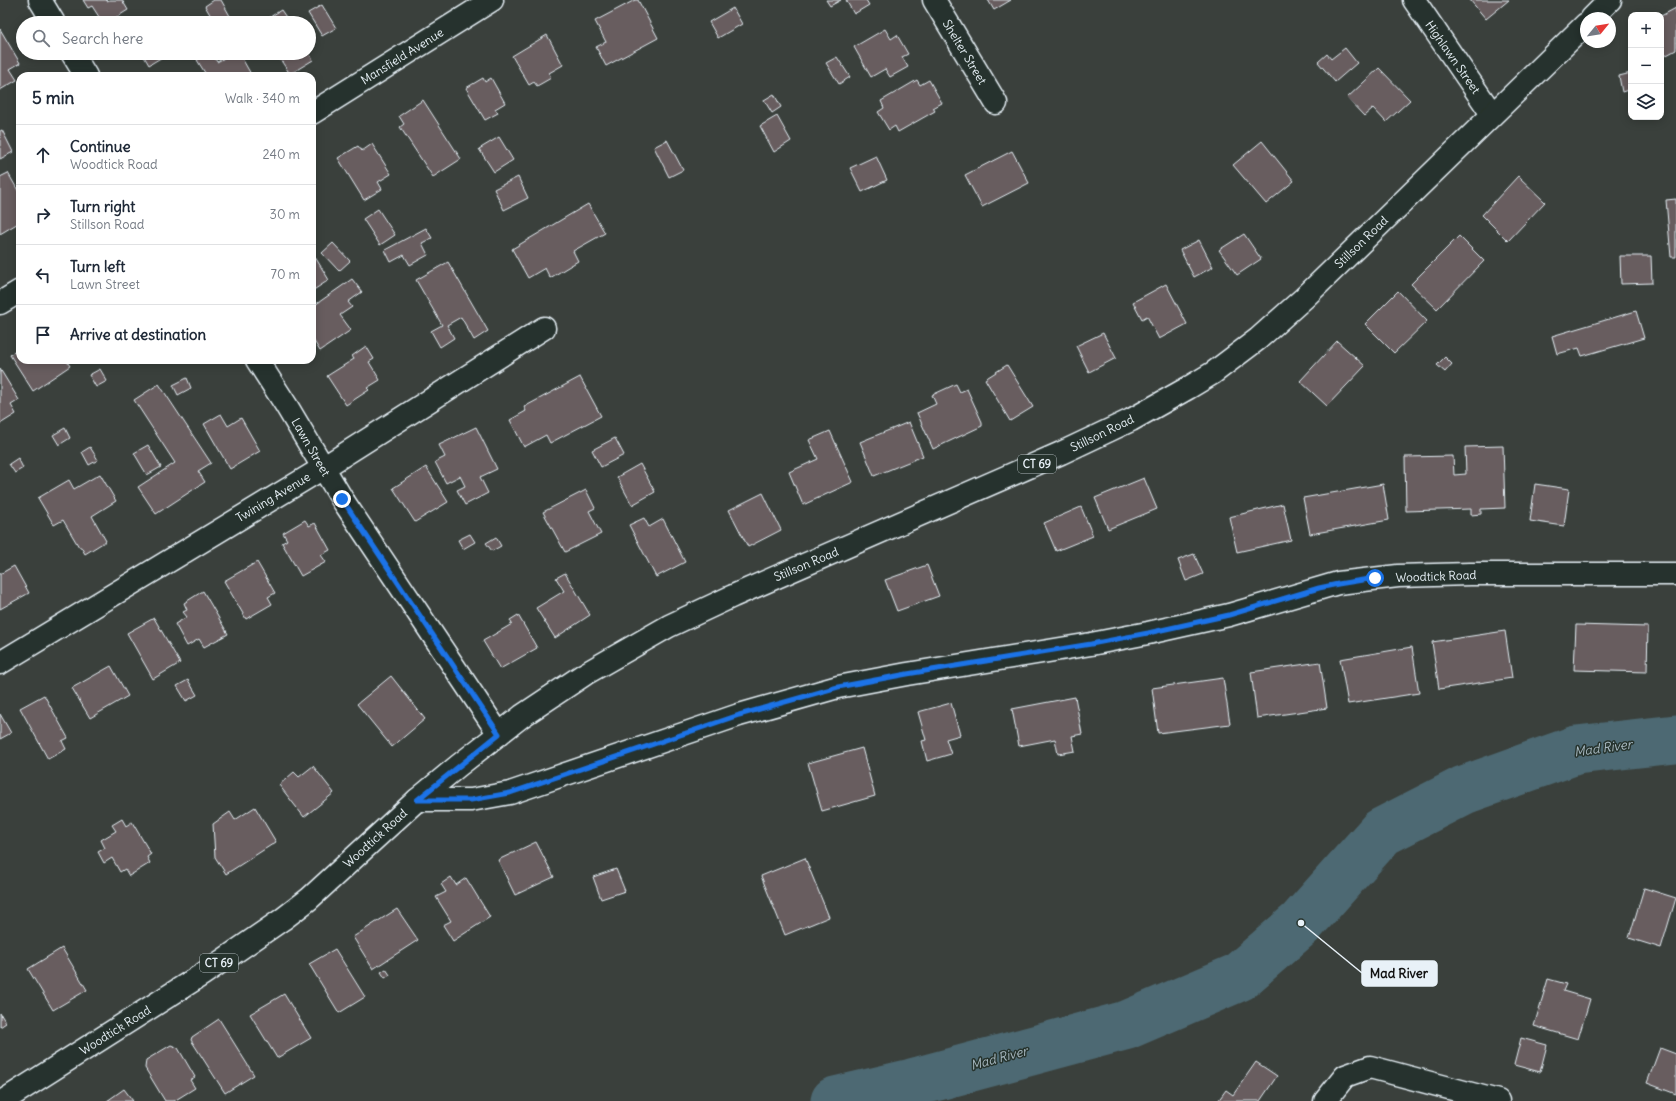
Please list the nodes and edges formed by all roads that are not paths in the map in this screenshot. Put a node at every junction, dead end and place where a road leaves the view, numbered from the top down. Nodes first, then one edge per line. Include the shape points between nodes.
1 (40, 0) edge
2 (491, 0) edge
3 (934, 0) edge
4 (1414, 0) edge
5 (1610, 0) edge
6 (1598, 12) edge
7 (50, 16) edge
8 (1580, 30) edge
9 (76, 60) edge
10 (84, 72) edge
11 (996, 103) dead end
12 (316, 110) edge
13 (1492, 114) junction
14 (16, 293) edge
15 (0, 303) edge
16 (544, 328) dead end
17 (260, 364) edge
18 (323, 468) junction
19 (1676, 574) edge
20 (0, 663) edge
21 (499, 734) junction
22 (417, 800) junction
23 (3, 1101) edge
24 (1325, 1101) edge
25 (1498, 1101) edge

1 - 7 main road
2 - 12 main road, Mansfield Avenue
3 - 11 main road, Shelter Street
4 - 13 main road, Highlawn Street
5 - 6 main road
8 - 13 main road, Stillson Road / CT 69
9 - 10 main road
13 - 21 main road, Stillson Road / CT 69 via 1280,319 1236,356 1188,388 1092,439 669,626 585,674
14 - 15 main road
16 - 18 main road, Twining Avenue
17 - 18 main road, Lawn Street
18 - 20 main road, Twining Avenue
18 - 21 main road, Lawn Street
19 - 22 main road, Woodtick Road via 1462,574 1398,576 1338,584 1229,615 1148,633 838,687 739,715 510,793 471,800
21 - 22 main road, Stillson Road / CT 69
22 - 23 main road, Woodtick Road / CT 69 via 309,899 266,932
24 - 25 main road via 1345,1076 1370,1067

